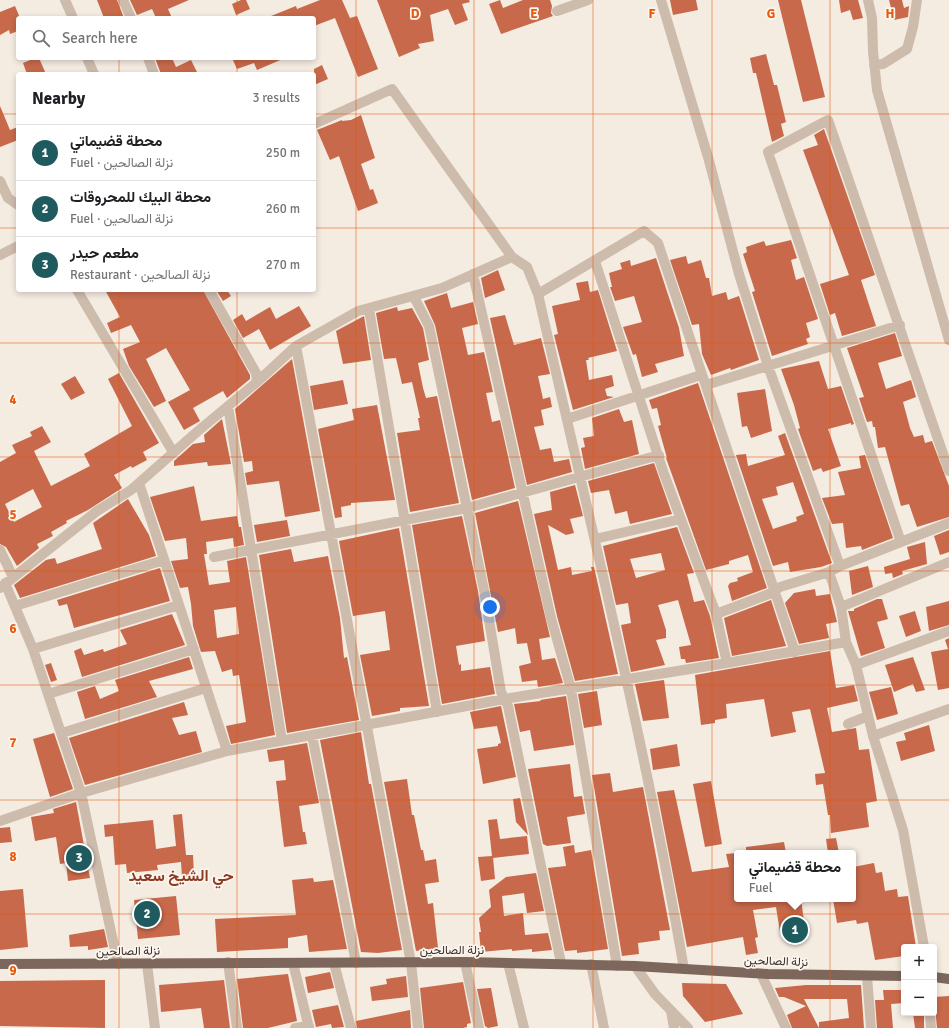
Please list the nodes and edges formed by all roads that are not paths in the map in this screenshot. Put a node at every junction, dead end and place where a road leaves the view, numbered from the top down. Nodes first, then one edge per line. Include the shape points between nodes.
1 (65, 0) edge
2 (123, 0) edge
3 (588, 0) edge
4 (661, 0) edge
5 (868, 0) edge
6 (917, 0) edge
7 (557, 11) dead end
8 (72, 16) edge
9 (130, 16) edge
10 (88, 60) edge
11 (149, 60) edge
12 (874, 65) junction
13 (93, 72) edge
14 (153, 72) edge
15 (316, 123) edge
16 (0, 181) edge
17 (16, 203) edge
18 (16, 247) edge
19 (0, 255) edge
20 (512, 257) junction
21 (595, 261) junction
22 (473, 274) junction
23 (78, 292) edge
24 (210, 292) edge
25 (538, 294) junction
26 (414, 297) junction
27 (369, 309) junction
28 (900, 325) junction
29 (949, 340) edge
30 (835, 345) junction
31 (296, 346) junction
32 (768, 366) junction
33 (701, 375) junction
34 (257, 382) junction
35 (706, 385) junction
36 (638, 394) junction
37 (228, 406) junction
38 (567, 419) junction
39 (173, 452) junction
40 (659, 455) junction
41 (949, 471) edge
42 (580, 477) junction
43 (138, 483) junction
44 (522, 493) junction
45 (467, 508) junction
46 (681, 519) junction
47 (404, 520) junction
48 (949, 523) edge
49 (330, 536) junction
50 (595, 539) junction
51 (901, 542) junction
52 (0, 550) edge
53 (251, 550) junction
54 (214, 557) dead end
55 (164, 560) junction
56 (949, 562) edge
57 (840, 566) junction
58 (829, 572) junction
59 (6, 583) edge
60 (774, 592) junction
61 (179, 605) junction
62 (15, 606) junction
63 (841, 607) junction
64 (716, 614) junction
65 (949, 631) edge
66 (846, 642) junction
67 (33, 649) junction
68 (194, 649) junction
69 (795, 652) junction
70 (727, 664) junction
71 (856, 665) junction
72 (627, 678) junction
73 (206, 688) junction
74 (571, 688) junction
75 (48, 694) junction
76 (504, 699) junction
77 (949, 709) edge
78 (436, 712) junction
79 (868, 716) junction
80 (848, 724) dead end
81 (367, 725) junction
82 (62, 733) junction
83 (312, 735) junction
84 (873, 736) junction
85 (282, 741) junction
86 (227, 751) junction
87 (81, 793) junction
88 (0, 821) edge
89 (923, 944) edge
90 (228, 962) junction
91 (465, 962) junction
92 (293, 963) junction
93 (334, 963) junction
94 (356, 963) junction
95 (411, 963) junction
96 (561, 963) junction
97 (0, 964) edge
98 (118, 964) junction
99 (147, 964) junction
100 (508, 964) junction
101 (591, 964) junction
102 (617, 966) junction
103 (635, 966) junction
104 (684, 968) junction
105 (761, 974) junction
106 (867, 976) junction
107 (901, 976) edge
108 (937, 977) edge
109 (949, 979) edge
110 (671, 1011) junction
111 (930, 1016) edge
112 (309, 1027) edge
113 (155, 1028) edge
114 (237, 1028) edge
115 (295, 1028) edge
116 (351, 1028) edge
117 (418, 1028) edge
118 (479, 1028) edge
119 (524, 1028) edge
120 (604, 1028) edge
121 (674, 1028) edge
122 (688, 1028) edge
123 (786, 1028) edge
124 (871, 1028) edge
125 (931, 1028) edge

1 - 8 street
2 - 9 street
3 - 7 street
4 - 32 street via 710,164 739,274
5 - 12 street via 872,18
6 - 12 street via 907,49 883,64
10 - 13 street
11 - 14 street
12 - 29 street via 877,90
15 - 20 street via 392,89
16 - 17 street via 8,198
18 - 19 street
20 - 22 street
20 - 25 street via 527,267
21 - 25 street
21 - 33 street via 644,232 658,243
21 - 36 street
22 - 26 street
22 - 44 street
23 - 39 street
24 - 34 street via 256,373
25 - 38 street
26 - 27 street
26 - 45 street via 429,326
27 - 31 street via 358,312
27 - 47 street
28 - 30 street
28 - 30 street via 828,120 768,152
28 - 41 street
30 - 32 street
30 - 51 street
31 - 34 street
31 - 49 street
32 - 35 street
32 - 57 street
33 - 35 street
33 - 36 street
34 - 37 street
35 - 60 street
36 - 38 street
36 - 40 street
37 - 39 street
37 - 53 street
38 - 42 street
39 - 43 street
40 - 42 street
40 - 46 street
42 - 44 street
42 - 50 street
43 - 55 street
43 - 59 street
44 - 45 street
44 - 74 street via 551,618
45 - 47 street
45 - 76 street
46 - 50 street
46 - 64 street
47 - 49 street
47 - 78 street
48 - 51 street
49 - 53 street
49 - 81 street
50 - 72 street
51 - 57 street
52 - 59 street
53 - 54 street
53 - 85 street
55 - 61 street
55 - 62 street
56 - 63 street
57 - 58 street
58 - 60 street via 780,587
58 - 63 street
59 - 62 street
60 - 64 street
60 - 69 street
61 - 67 street
61 - 68 street
62 - 67 street
63 - 66 street
64 - 70 street
65 - 71 street
66 - 69 street
66 - 71 street
67 - 75 street
68 - 73 street
68 - 75 street
69 - 70 street
70 - 72 street
71 - 79 street
72 - 74 street
72 - 104 street
73 - 82 street
73 - 86 street
74 - 76 street
74 - 102 street
75 - 82 street
76 - 78 street
76 - 96 street
77 - 84 street
78 - 81 street
79 - 80 street
79 - 84 street
81 - 83 street
81 - 95 street
82 - 87 street
83 - 85 street
83 - 94 street
84 - 89 street via 903,830
85 - 86 street
86 - 87 street
87 - 88 street
87 - 98 street
90 - 92 main road, نزلة الصالحين
90 - 99 main road, نزلة الصالحين
90 - 114 street
91 - 95 main road, نزلة الصالحين
91 - 100 main road, نزلة الصالحين
91 - 118 street
92 - 93 main road, نزلة الصالحين
92 - 112 street
93 - 94 main road, نزلة الصالحين
93 - 116 street
94 - 95 main road, نزلة الصالحين
95 - 117 street
96 - 100 main road, نزلة الصالحين
96 - 101 main road, نزلة الصالحين
97 - 98 main road, نزلة الصالحين
98 - 99 main road, نزلة الصالحين
99 - 113 street
100 - 119 street
101 - 102 main road, نزلة الصالحين
101 - 120 street
102 - 103 main road, نزلة الصالحين
103 - 104 main road, نزلة الصالحين
103 - 110 street
104 - 105 main road, نزلة الصالحين
105 - 106 main road, نزلة الصالحين
105 - 123 street
106 - 107 main road, نزلة الصالحين
106 - 124 street
108 - 109 main road
110 - 121 street
110 - 122 street
111 - 125 street
112 - 115 street

